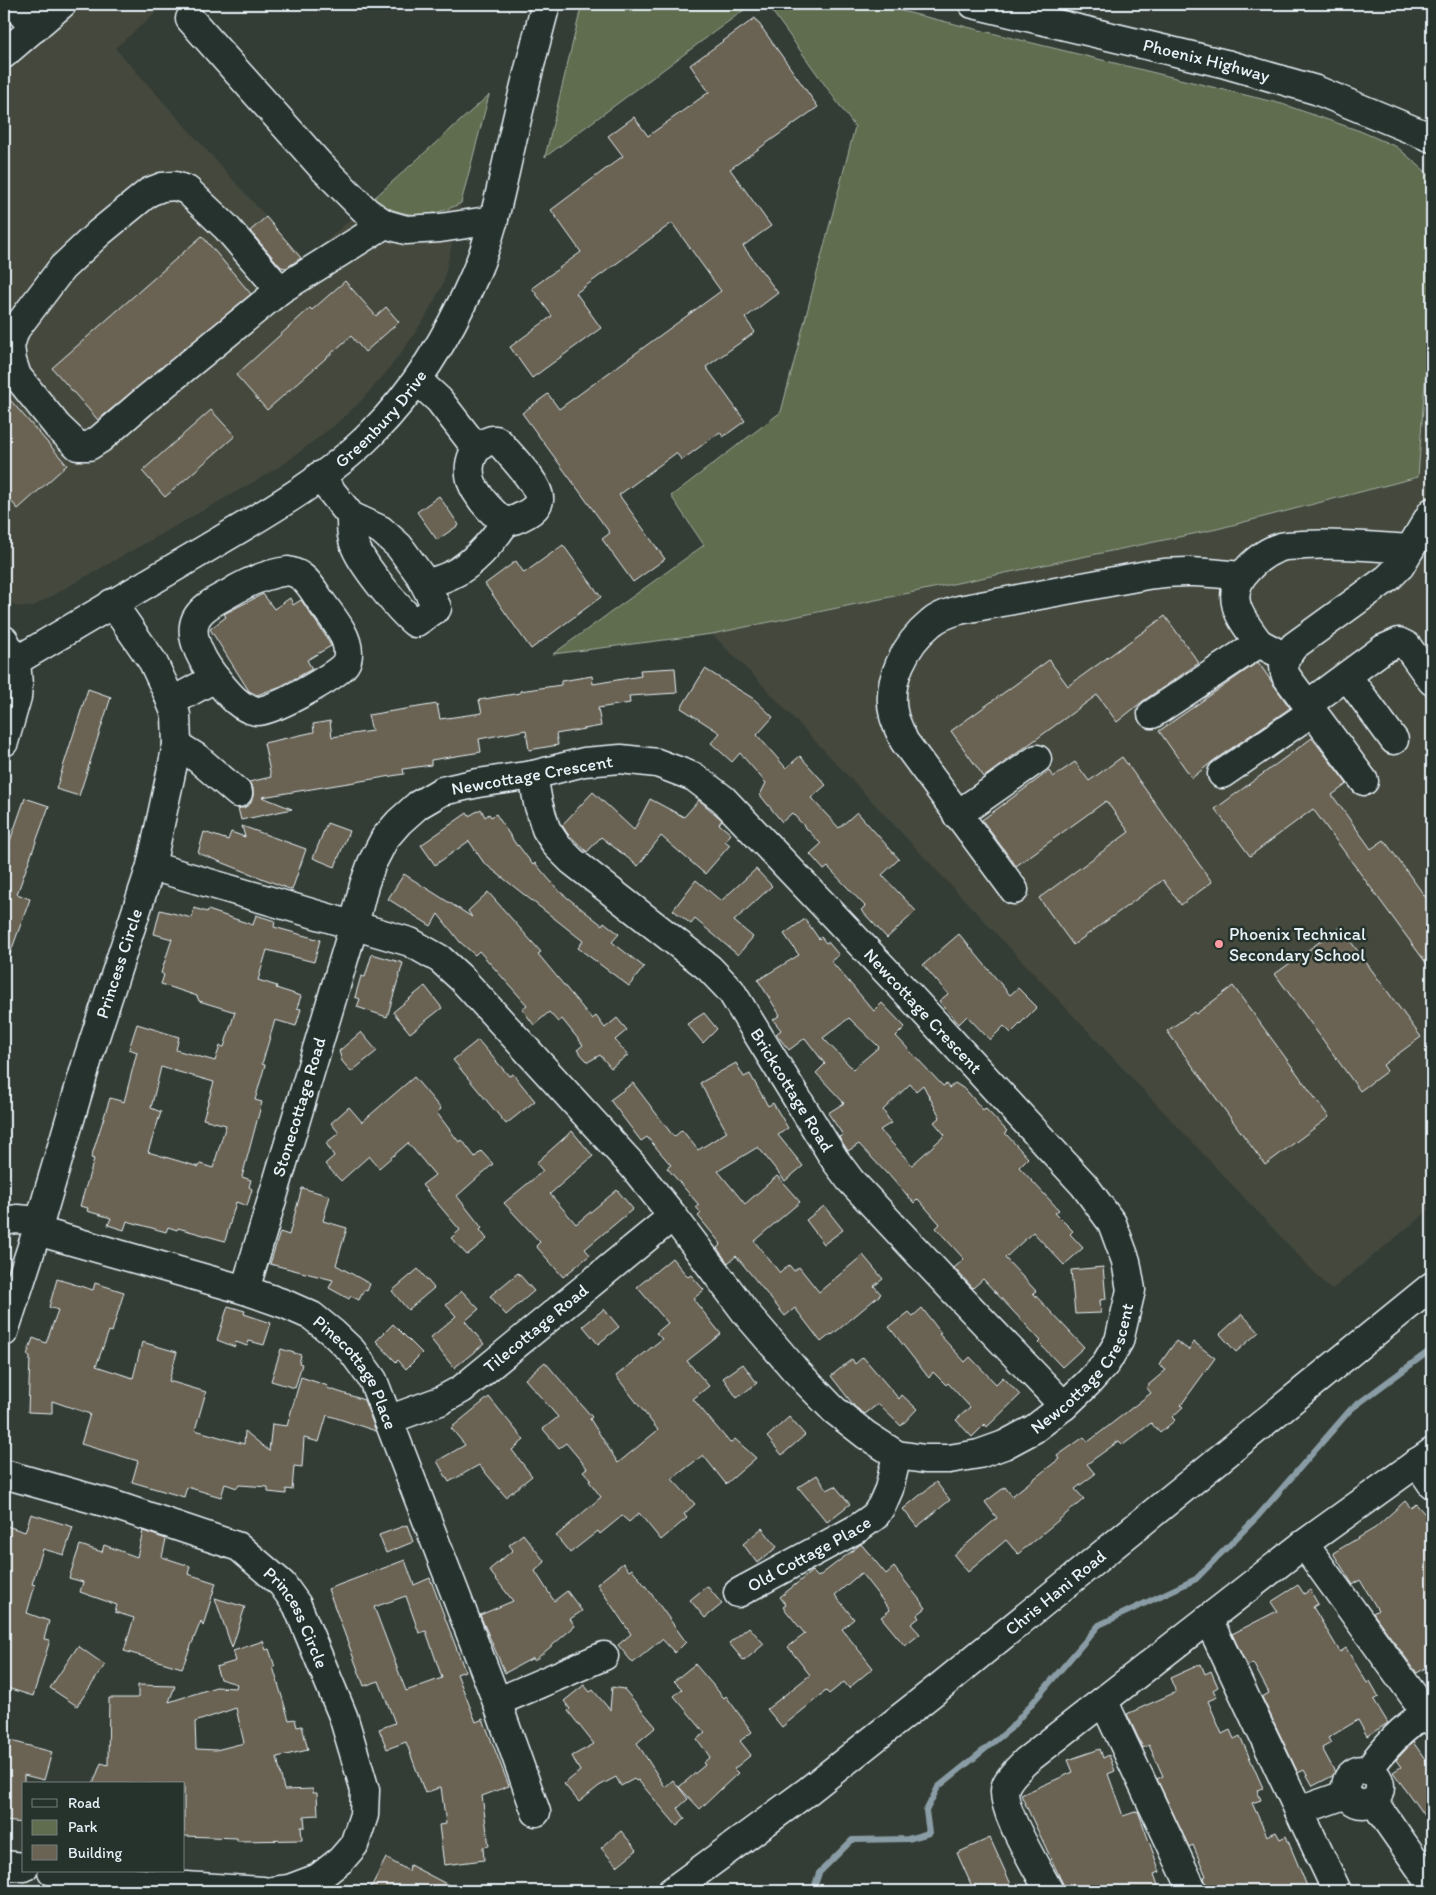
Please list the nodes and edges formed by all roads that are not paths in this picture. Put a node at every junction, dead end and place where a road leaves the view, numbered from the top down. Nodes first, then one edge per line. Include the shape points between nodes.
1 (13, 4) edge
2 (62, 4) edge
3 (546, 4) edge
4 (973, 4) edge
5 (190, 19) dead end
6 (35, 28) junction
7 (4, 54) edge
8 (1432, 138) edge
9 (494, 220) junction
10 (385, 224) junction
11 (280, 290) junction
12 (418, 381) junction
13 (476, 448) junction
14 (319, 476) junction
15 (1432, 512) edge
16 (351, 516) junction
17 (505, 523) junction
18 (1410, 549) junction
19 (1241, 576) junction
20 (426, 584) junction
21 (112, 604) junction
22 (1259, 643) junction
23 (8, 657) edge
24 (1285, 658) junction
25 (1347, 676) junction
26 (215, 678) junction
27 (1432, 681) edge
28 (171, 702) junction
29 (1310, 708) junction
30 (1152, 714) dead end
31 (1394, 740) dead end
32 (4, 742) edge
33 (177, 745) junction
34 (1037, 759) dead end
35 (1222, 774) dead end
36 (533, 775) junction
37 (1364, 781) dead end
38 (238, 793) dead end
39 (957, 815) junction
40 (151, 866) junction
41 (1014, 890) dead end
42 (354, 925) junction
43 (673, 1216) junction
44 (4, 1221) edge
45 (38, 1226) junction
46 (1432, 1286) edge
47 (245, 1290) junction
48 (4, 1332) edge
49 (1064, 1406) junction
50 (388, 1420) junction
51 (896, 1455) junction
52 (1427, 1466) edge
53 (4, 1474) edge
54 (1304, 1544) junction
55 (738, 1592) dead end
56 (1208, 1619) junction
57 (604, 1656) dead end
58 (497, 1702) junction
59 (1104, 1702) junction
60 (1429, 1717) edge
61 (1368, 1770) junction
62 (1347, 1794) junction
63 (1374, 1802) junction
64 (1298, 1811) junction
65 (536, 1812) dead end
66 (4, 1865) edge
67 (22, 1867) edge
68 (57, 1872) edge
69 (1432, 1885) edge
70 (139, 1887) edge
71 (264, 1891) edge
72 (274, 1891) edge
73 (672, 1891) edge
74 (1050, 1891) edge
75 (1193, 1891) edge
76 (1337, 1891) edge

1 - 6 street
2 - 6 street
3 - 9 street, Greenbury Drive
4 - 8 street, Phoenix Highway via 1262,74 1316,90
5 - 10 street via 320,164 367,212
6 - 7 street
9 - 10 street via 406,230
9 - 12 street, Greenbury Drive via 453,325
10 - 11 street
11 - 11 street via 89,446 78,446 58,427 18,376 12,361 10,346 15,330 62,268 99,233 150,192 162,187 175,186 187,190 226,227
12 - 13 street via 439,400
12 - 14 street, Greenbury Drive via 368,437
13 - 17 street via 469,465 476,493
13 - 17 street via 496,440 538,492 539,502 534,508
14 - 16 street
14 - 21 street, Greenbury Drive via 249,523
15 - 18 street
16 - 20 street via 381,530 412,563
16 - 20 street via 355,548 401,610 415,623 437,608
17 - 20 street via 489,545 461,568
18 - 19 street via 1324,544 1282,546 1258,557
18 - 24 street via 1388,578 1294,646
19 - 22 street via 1235,591 1235,607
19 - 39 street via 1202,571 1147,575 959,610 932,622 907,649 896,674 892,701 904,741
21 - 23 street, Greenbury Drive
21 - 28 street, Princess Circle via 153,662
22 - 24 street
22 - 30 street
23 - 32 street via 17,697
24 - 29 street via 1282,667 1286,676
25 - 27 street via 1398,642 1407,646
25 - 29 street
25 - 31 street
26 - 26 street via 196,646 193,632 196,619 206,607 263,575 288,570 298,572 336,622 347,643 349,654 334,674 262,712 240,705
26 - 28 street
28 - 33 street, Princess Circle via 176,715
29 - 35 street
29 - 37 street
33 - 38 street
33 - 40 street, Princess Circle
34 - 39 street
36 - 42 street, Newcottage Crescent via 442,791 418,805 386,838 372,863
36 - 49 street, Brickcottage Road via 546,829 557,846 722,980 850,1180
36 - 49 street, Newcottage Crescent via 584,762 621,760 657,763 694,776 723,799 1084,1185 1112,1223 1126,1261 1131,1290 1119,1341 1106,1363
39 - 41 street
40 - 42 street, Newcottage Crescent
40 - 45 street, Princess Circle via 89,1055
42 - 43 street, Newcottage Crescent via 410,942 440,959 462,979 633,1166
42 - 47 street, Stonecottage Road
43 - 50 street, Tilecottage Road via 462,1389 440,1401
43 - 51 street, Newcottage Crescent via 746,1313 796,1370 834,1410
44 - 45 street, Pinecottage Place via 17,1219
45 - 47 street, Pinecottage Place
45 - 48 street, Princess Circle
46 - 73 street, Chris Hani Road via 950,1679 808,1791
47 - 50 street, Pinecottage Place via 312,1316 333,1333 352,1351 373,1380
49 - 51 street, Newcottage Crescent via 1034,1429 979,1454 941,1459
50 - 58 street, Pinecottage Place
51 - 55 street, Old Cottage Place via 889,1489 875,1516
52 - 54 street
53 - 72 street, Princess Circle via 111,1504 239,1547 282,1584 297,1605 343,1716 365,1790 364,1814 354,1845 341,1860 318,1878
54 - 56 street
54 - 60 street
56 - 59 street
56 - 64 street
57 - 58 street
58 - 65 street, Pinecottage Place
59 - 74 street via 1026,1761 1006,1785 1004,1797 1008,1813
59 - 75 street
60 - 61 street via 1399,1733
61 - 62 street via 1353,1773 1348,1779
61 - 63 street via 1375,1774 1381,1788
62 - 63 street via 1358,1804
62 - 64 street
63 - 69 street
64 - 76 street
66 - 67 street
68 - 70 street
70 - 71 street

